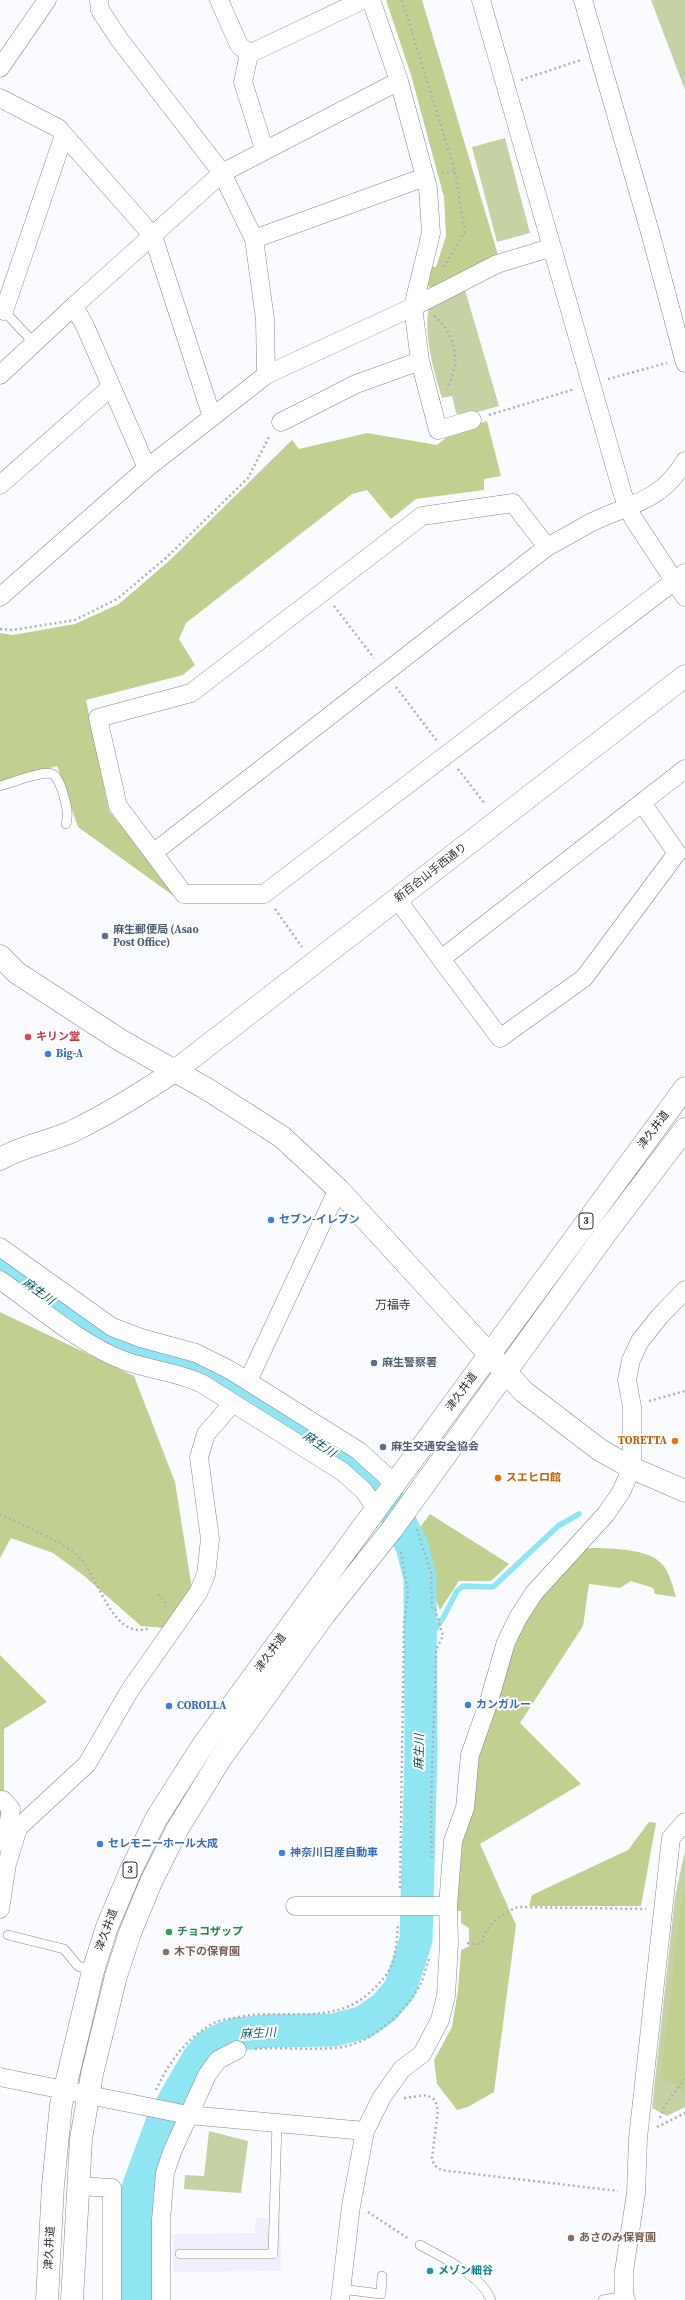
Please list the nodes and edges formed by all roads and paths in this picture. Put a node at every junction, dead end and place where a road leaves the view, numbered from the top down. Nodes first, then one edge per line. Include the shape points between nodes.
1 (47, 0) edge
2 (99, 0) edge
3 (219, 0) edge
4 (362, 0) edge
5 (371, 0) edge
6 (402, 0) edge
7 (481, 0) edge
8 (583, 0) edge
9 (249, 54) junction
10 (599, 55) junction
11 (0, 68) edge
12 (399, 81) junction
13 (504, 85) junction
14 (0, 98) edge
15 (64, 135) junction
16 (264, 149) junction
17 (455, 171) junction
18 (222, 173) junction
19 (430, 176) junction
20 (153, 236) junction
21 (254, 239) junction
22 (550, 248) junction
23 (438, 275) dead end
24 (74, 306) junction
25 (413, 307) junction
26 (4, 311) joint
27 (432, 315) dead end
28 (34, 343) junction
29 (420, 360) junction
30 (685, 360) edge
31 (0, 375) edge
32 (266, 375) junction
33 (591, 384) junction
34 (111, 387) junction
35 (446, 393) dead end
36 (212, 417) junction
37 (472, 420) joint
38 (277, 426) joint
39 (685, 461) edge
40 (147, 468) junction
41 (0, 485) edge
42 (628, 507) junction
43 (547, 548) junction
44 (679, 577) edge
45 (323, 592) junction
46 (685, 596) edge
47 (0, 597) edge
48 (0, 629) edge
49 (386, 674) junction
50 (685, 676) edge
51 (452, 761) junction
52 (685, 769) edge
53 (0, 786) edge
54 (642, 803) junction
55 (498, 821) junction
56 (66, 824) dead end
57 (153, 853) junction
58 (264, 894) junction
59 (397, 899) junction
60 (0, 956) edge
61 (441, 959) junction
62 (313, 964) junction
63 (176, 1070) junction
64 (685, 1088) edge
65 (685, 1128) edge
66 (0, 1159) edge
67 (338, 1189) junction
68 (0, 1247) edge
69 (0, 1280) edge
70 (685, 1290) edge
71 (488, 1354) junction
72 (505, 1372) junction
73 (248, 1381) junction
74 (685, 1391) edge
75 (233, 1403) junction
76 (258, 1403) junction
77 (632, 1407) junction
78 (632, 1468) junction
79 (685, 1491) edge
80 (385, 1497) junction
81 (0, 1514) edge
82 (411, 1518) junction
83 (400, 1548) dead end
84 (179, 1623) junction
85 (0, 1800) edge
86 (685, 1822) edge
87 (7, 1864) junction
88 (432, 1866) dead end
89 (404, 1905) junction
90 (295, 1906) dead end
91 (448, 1906) junction
92 (0, 1909) edge
93 (663, 1909) junction
94 (8, 1935) dead end
95 (470, 1943) dead end
96 (430, 1954) dead end
97 (93, 1971) junction
98 (357, 2004) dead end
99 (237, 2050) joint
100 (0, 2077) edge
101 (685, 2078) edge
102 (64, 2090) junction
103 (88, 2094) junction
104 (382, 2096) junction
105 (685, 2113) edge
106 (184, 2114) junction
107 (277, 2123) junction
108 (656, 2128) junction
109 (365, 2131) junction
110 (638, 2138) junction
111 (78, 2186) junction
112 (636, 2193) junction
113 (378, 2220) dead end
114 (404, 2236) dead end
115 (420, 2246) dead end
116 (180, 2254) dead end
117 (382, 2276) dead end
118 (340, 2294) edge
119 (625, 2298) edge
120 (47, 2300) edge
121 (72, 2300) edge
122 (112, 2300) edge
123 (161, 2300) edge
124 (491, 2300) edge
125 (603, 2300) edge

1 - 11 street
2 - 18 street via 100,10 119,39
3 - 9 street via 239,45
4 - 9 street
5 - 12 street
6 - 17 path
7 - 13 street
8 - 10 street
9 - 16 street via 243,82
10 - 13 path
10 - 30 street
12 - 16 street
12 - 19 street
13 - 22 street
14 - 15 street via 58,128
15 - 20 street
15 - 26 street
16 - 18 street
17 - 19 path
17 - 23 path via 465,232
18 - 20 street
18 - 21 street
19 - 21 street
19 - 25 street via 431,233
20 - 24 street
20 - 36 street
21 - 32 street via 265,319
22 - 25 street via 497,264
22 - 33 street
24 - 28 street
24 - 34 street
25 - 29 street
25 - 32 street
26 - 28 lane
27 - 35 path via 442,322 450,336 455,365
28 - 31 street
29 - 37 street via 438,430
29 - 38 street via 356,384
30 - 33 path
32 - 36 street
33 - 37 path
33 - 42 street
34 - 40 street
34 - 41 street
36 - 40 street
38 - 48 path via 248,478 167,557 117,599 75,620 12,630
39 - 42 street via 665,488 645,501
40 - 47 street
42 - 43 street via 590,523
42 - 44 street via 633,518
43 - 45 street via 513,503 422,516
43 - 49 street
44 - 46 street
44 - 51 street
45 - 49 path
45 - 57 street via 191,694 98,718 118,806
49 - 51 path
49 - 57 street
50 - 55 main road, 新百合山手西通り
51 - 55 path
51 - 58 street
52 - 54 street
53 - 56 lane via 44,773 52,774 62,791 68,814
54 - 61 street
54 - 61 street via 677,853 584,978 500,1038
55 - 59 main road, 新百合山手西通り
57 - 58 street via 184,894
58 - 62 path
59 - 61 street
59 - 62 main road, 新百合山手西通り
60 - 63 main road via 17,973 120,1040
62 - 63 main road, 新百合山手西通り
63 - 66 main road, 新百合山手西通り via 122,1107 69,1132
63 - 67 main road via 282,1138
64 - 71 main road, 津久井道 / 3
65 - 72 main road, 津久井道 / 3
67 - 71 main road
67 - 73 street
68 - 73 street via 112,1328 196,1354
69 - 75 street via 94,1346 125,1361 182,1375 201,1383
70 - 77 street via 640,1340 626,1380
71 - 72 main road
71 - 80 main road, 津久井道 / 3
72 - 78 main road via 524,1392 600,1450
72 - 82 main road, 津久井道 / 3
73 - 76 street
74 - 77 path
75 - 76 street
75 - 84 street via 206,1434 199,1457 210,1539 206,1575
76 - 80 street via 364,1491
76 - 80 street via 359,1451
77 - 78 street
78 - 79 main road
78 - 91 street via 621,1492 606,1514 534,1593 506,1642 470,1755 465,1808 453,1841
80 - 97 main road, 津久井道 / 3 via 203,1745 156,1819 107,1927
81 - 84 path via 77,1554 88,1566 99,1593 112,1612 127,1626 145,1630 173,1620
82 - 88 path via 431,1574 432,1609 435,1610 443,1636 436,1650 434,1759 430,1811
82 - 103 main road, 津久井道 / 3 via 393,1528 324,1615 221,1758 178,1828 151,1882 130,1933 116,1976
83 - 89 path via 408,1593 404,1624
84 - 87 street via 130,1690 87,1764 18,1828
85 - 87 street via 11,1809 5,1841
86 - 93 street via 671,1838
87 - 92 street
89 - 90 street
89 - 91 street
89 - 98 path via 396,1956 382,1982
91 - 104 street via 446,1996 440,2020 422,2054 402,2069
93 - 95 path via 518,1907 504,1911 484,1933 484,1940 478,1944
93 - 110 street
94 - 97 lane via 64,1949 78,1966
96 - 99 path via 421,1982 392,2021 370,2037 334,2048 279,2047
97 - 102 main road, 津久井道 / 3
99 - 106 street via 218,2060
100 - 102 street
101 - 108 path via 664,2106
102 - 103 street
102 - 120 main road, 津久井道 / 3 via 53,2185
103 - 106 street
103 - 111 main road, 津久井道 / 3
104 - 109 street
104 - 112 path via 403,2099 427,2096 435,2100 438,2110 432,2158 434,2165 441,2170
105 - 108 path
106 - 107 street
106 - 123 street via 165,2173 161,2220
107 - 109 street
107 - 116 lane via 273,2254
108 - 110 path
109 - 118 street via 357,2206
110 - 112 street
111 - 121 main road, 津久井道 / 3
111 - 122 street via 112,2188
112 - 119 street via 624,2271
113 - 114 path
115 - 124 lane via 460,2267 488,2293
117 - 118 lane via 381,2294
119 - 125 lane

